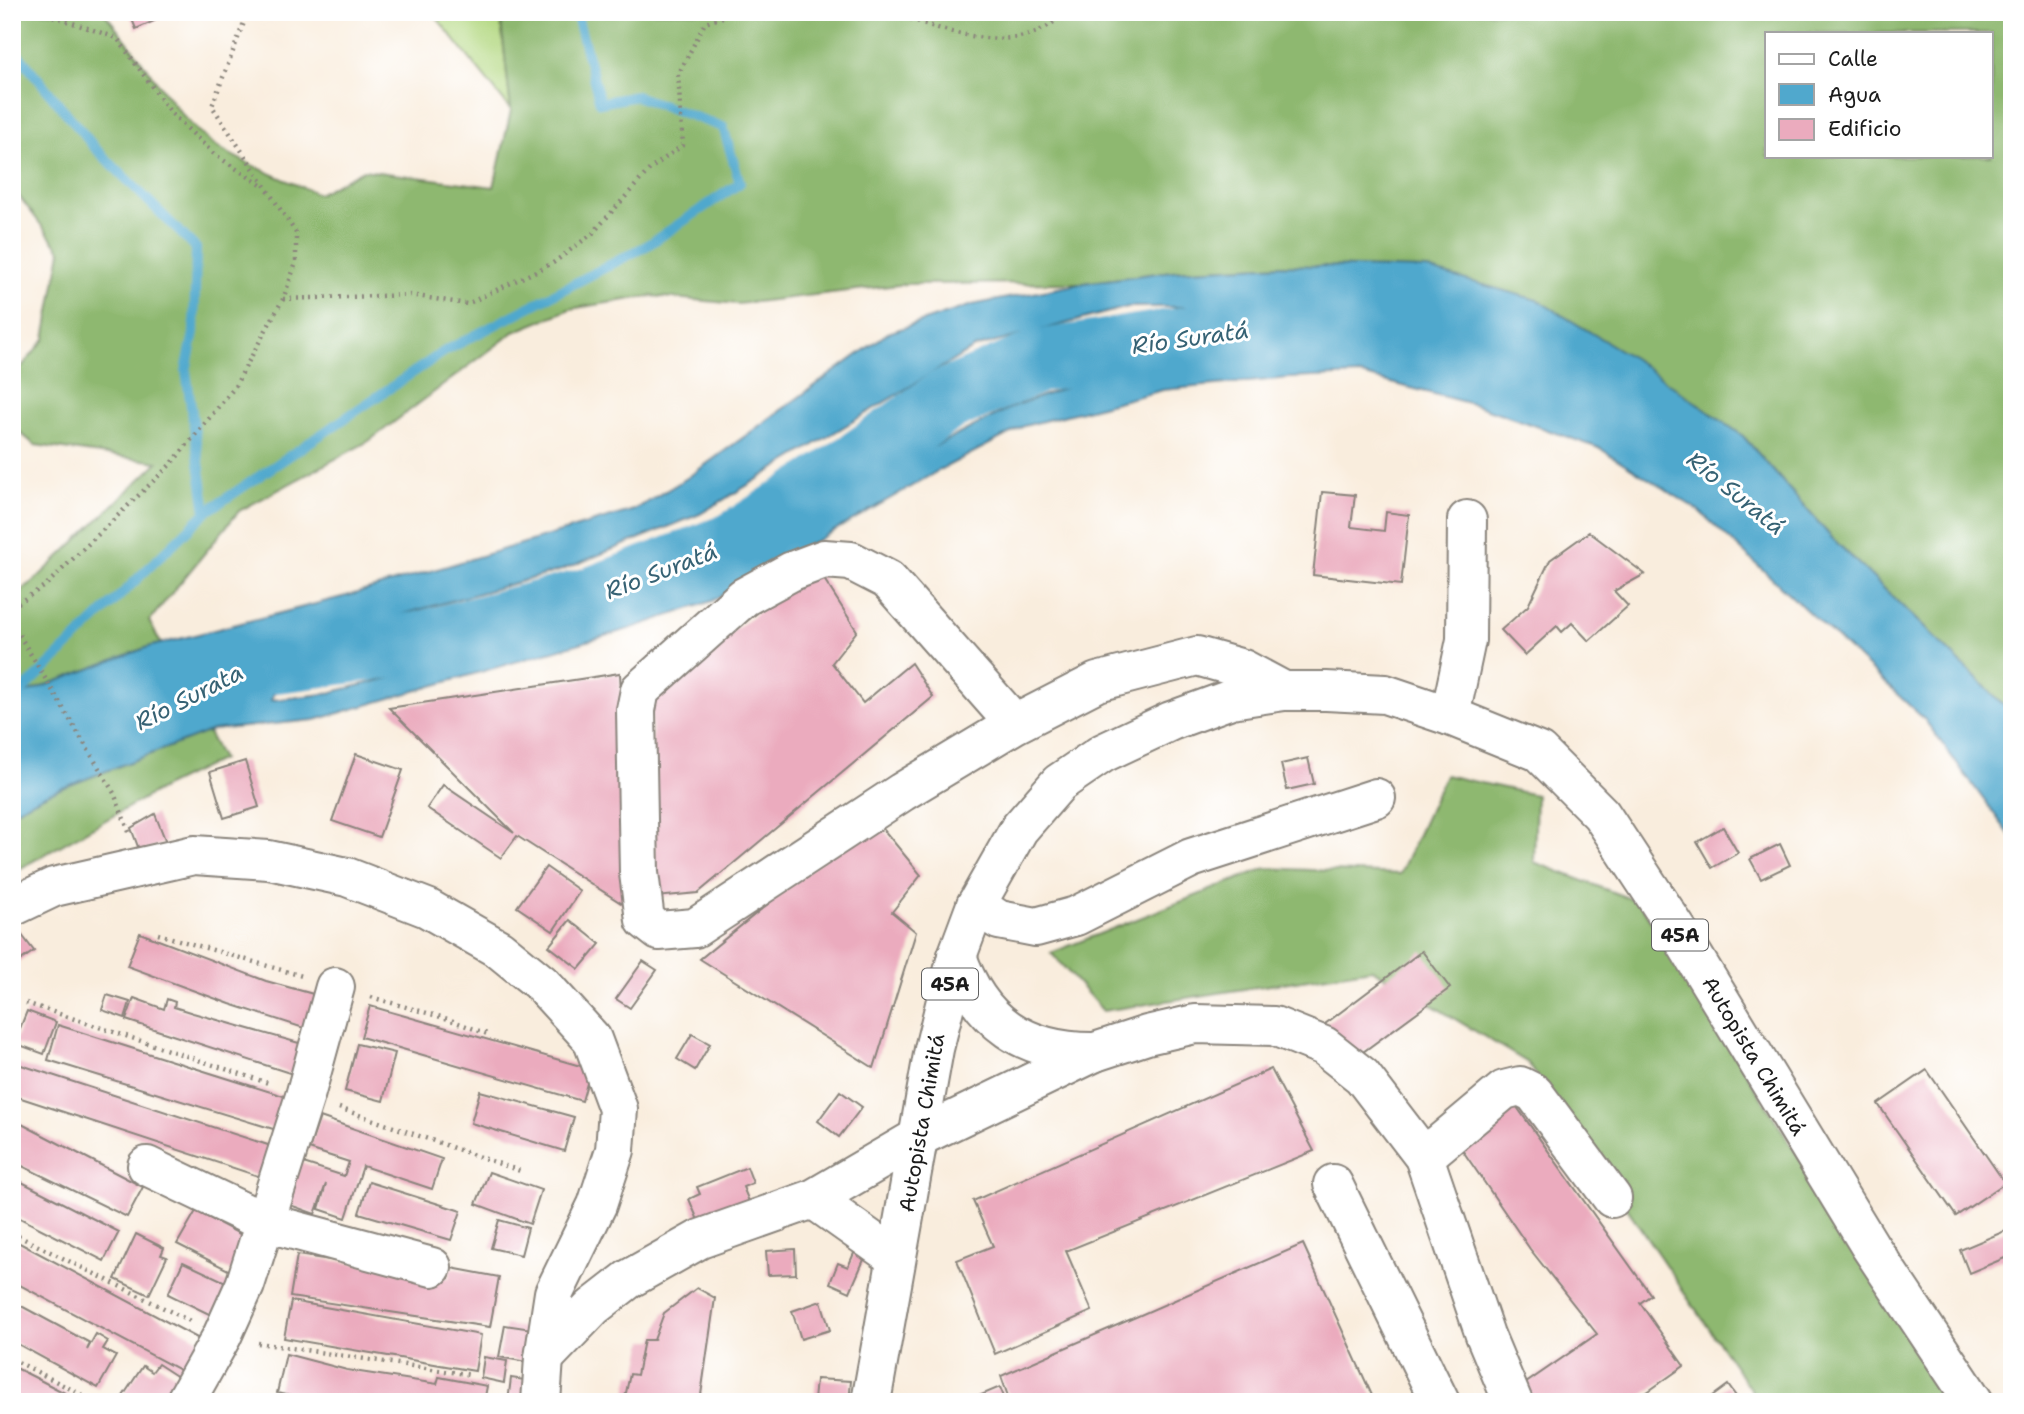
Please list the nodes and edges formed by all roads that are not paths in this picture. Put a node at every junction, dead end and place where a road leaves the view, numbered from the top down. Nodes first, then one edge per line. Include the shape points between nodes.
1 (1467, 520) dead end
2 (1284, 691) junction
3 (1450, 716) junction
4 (1015, 724) junction
5 (1376, 798) dead end
6 (976, 905) junction
7 (12, 907) edge
8 (957, 956) junction
9 (335, 987) dead end
10 (1094, 1052) junction
11 (920, 1136) junction
12 (1424, 1157) junction
13 (147, 1166) dead end
14 (1333, 1184) dead end
15 (1612, 1198) dead end
16 (813, 1199) junction
17 (264, 1222) junction
18 (896, 1258) junction
19 (432, 1267) dead end
20 (544, 1358) junction
21 (185, 1402) edge
22 (541, 1402) edge
23 (871, 1402) edge
24 (1440, 1402) edge
25 (1513, 1402) edge
26 (1974, 1402) edge

1 - 3 main road via 1466,640
2 - 3 main road, Autopista Chimitá / 45A via 1385,694
2 - 4 main road via 1243,669 1197,656 1097,682
2 - 6 main road, Autopista Chimitá / 45A via 1231,699 1171,721 1103,753 1059,783 1019,829
3 - 26 main road, Autopista Chimitá / 45A via 1539,752 1601,814 1680,934 1870,1246
4 - 4 main road via 695,928 659,931 645,920 639,873 636,710 640,690 744,597 792,571 824,559 851,561 888,580
5 - 6 main road via 1191,858 1076,916 1036,928 999,920
6 - 8 main road, Autopista Chimitá / 45A
7 - 20 main road via 54,887 194,855 269,860 347,877 427,908 499,949 542,984 592,1039 618,1110 615,1150 597,1205 554,1293
8 - 10 main road via 974,995 1003,1027 1046,1048
8 - 11 main road, Autopista Chimitá / 45A via 934,1049
9 - 17 main road via 306,1096
10 - 11 main road
10 - 12 main road via 1195,1024 1273,1026 1324,1046 1362,1076
11 - 16 main road
11 - 18 main road, Autopista Chimitá / 45A
12 - 15 main road via 1504,1090 1520,1086 1534,1093
12 - 25 main road
13 - 17 main road
14 - 24 main road
16 - 18 main road
16 - 20 main road via 700,1239 629,1279 593,1307
17 - 19 main road
17 - 21 main road via 245,1285
18 - 23 main road, Autopista Chimitá / 45A
20 - 22 main road

